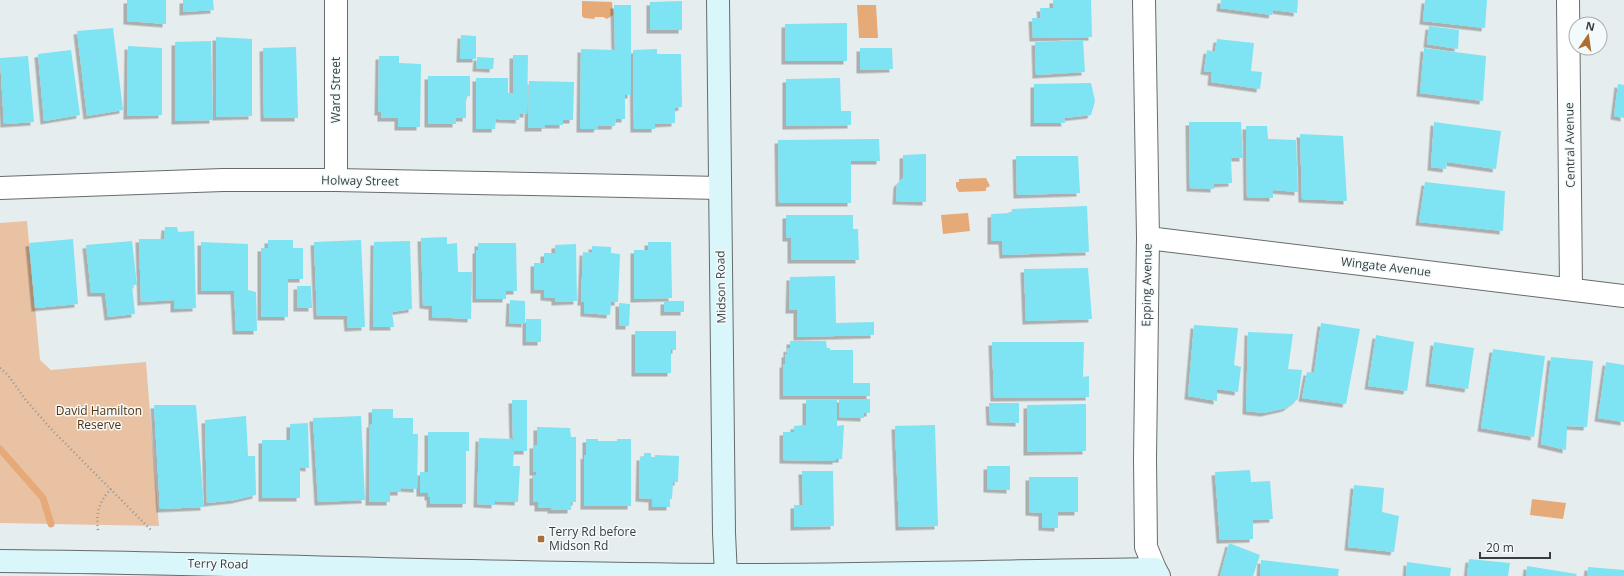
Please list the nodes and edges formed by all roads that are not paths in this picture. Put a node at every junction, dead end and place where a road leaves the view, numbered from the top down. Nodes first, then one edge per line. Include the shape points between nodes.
1 (336, 0) edge
2 (718, 0) edge
3 (1144, 0) edge
4 (1568, 0) edge
5 (336, 180) junction
6 (0, 188) edge
7 (720, 188) junction
8 (1148, 238) junction
9 (1571, 289) junction
10 (1624, 296) edge
11 (0, 561) edge
12 (242, 570) edge
13 (1157, 572) edge
14 (726, 575) edge

1 - 5 street, Ward Street
2 - 7 street, Midson Road
3 - 8 street, Epping Avenue
4 - 9 street, Central Avenue
5 - 6 street, Holway Street via 223,180
5 - 7 street, Holway Street
7 - 14 street, Midson Road
8 - 9 street, Wingate Avenue
8 - 13 street, Epping Avenue via 1146,547
9 - 10 street, Wingate Avenue
11 - 12 street, Terry Road
12 - 14 street, Terry Road
13 - 14 street, Terry Road

